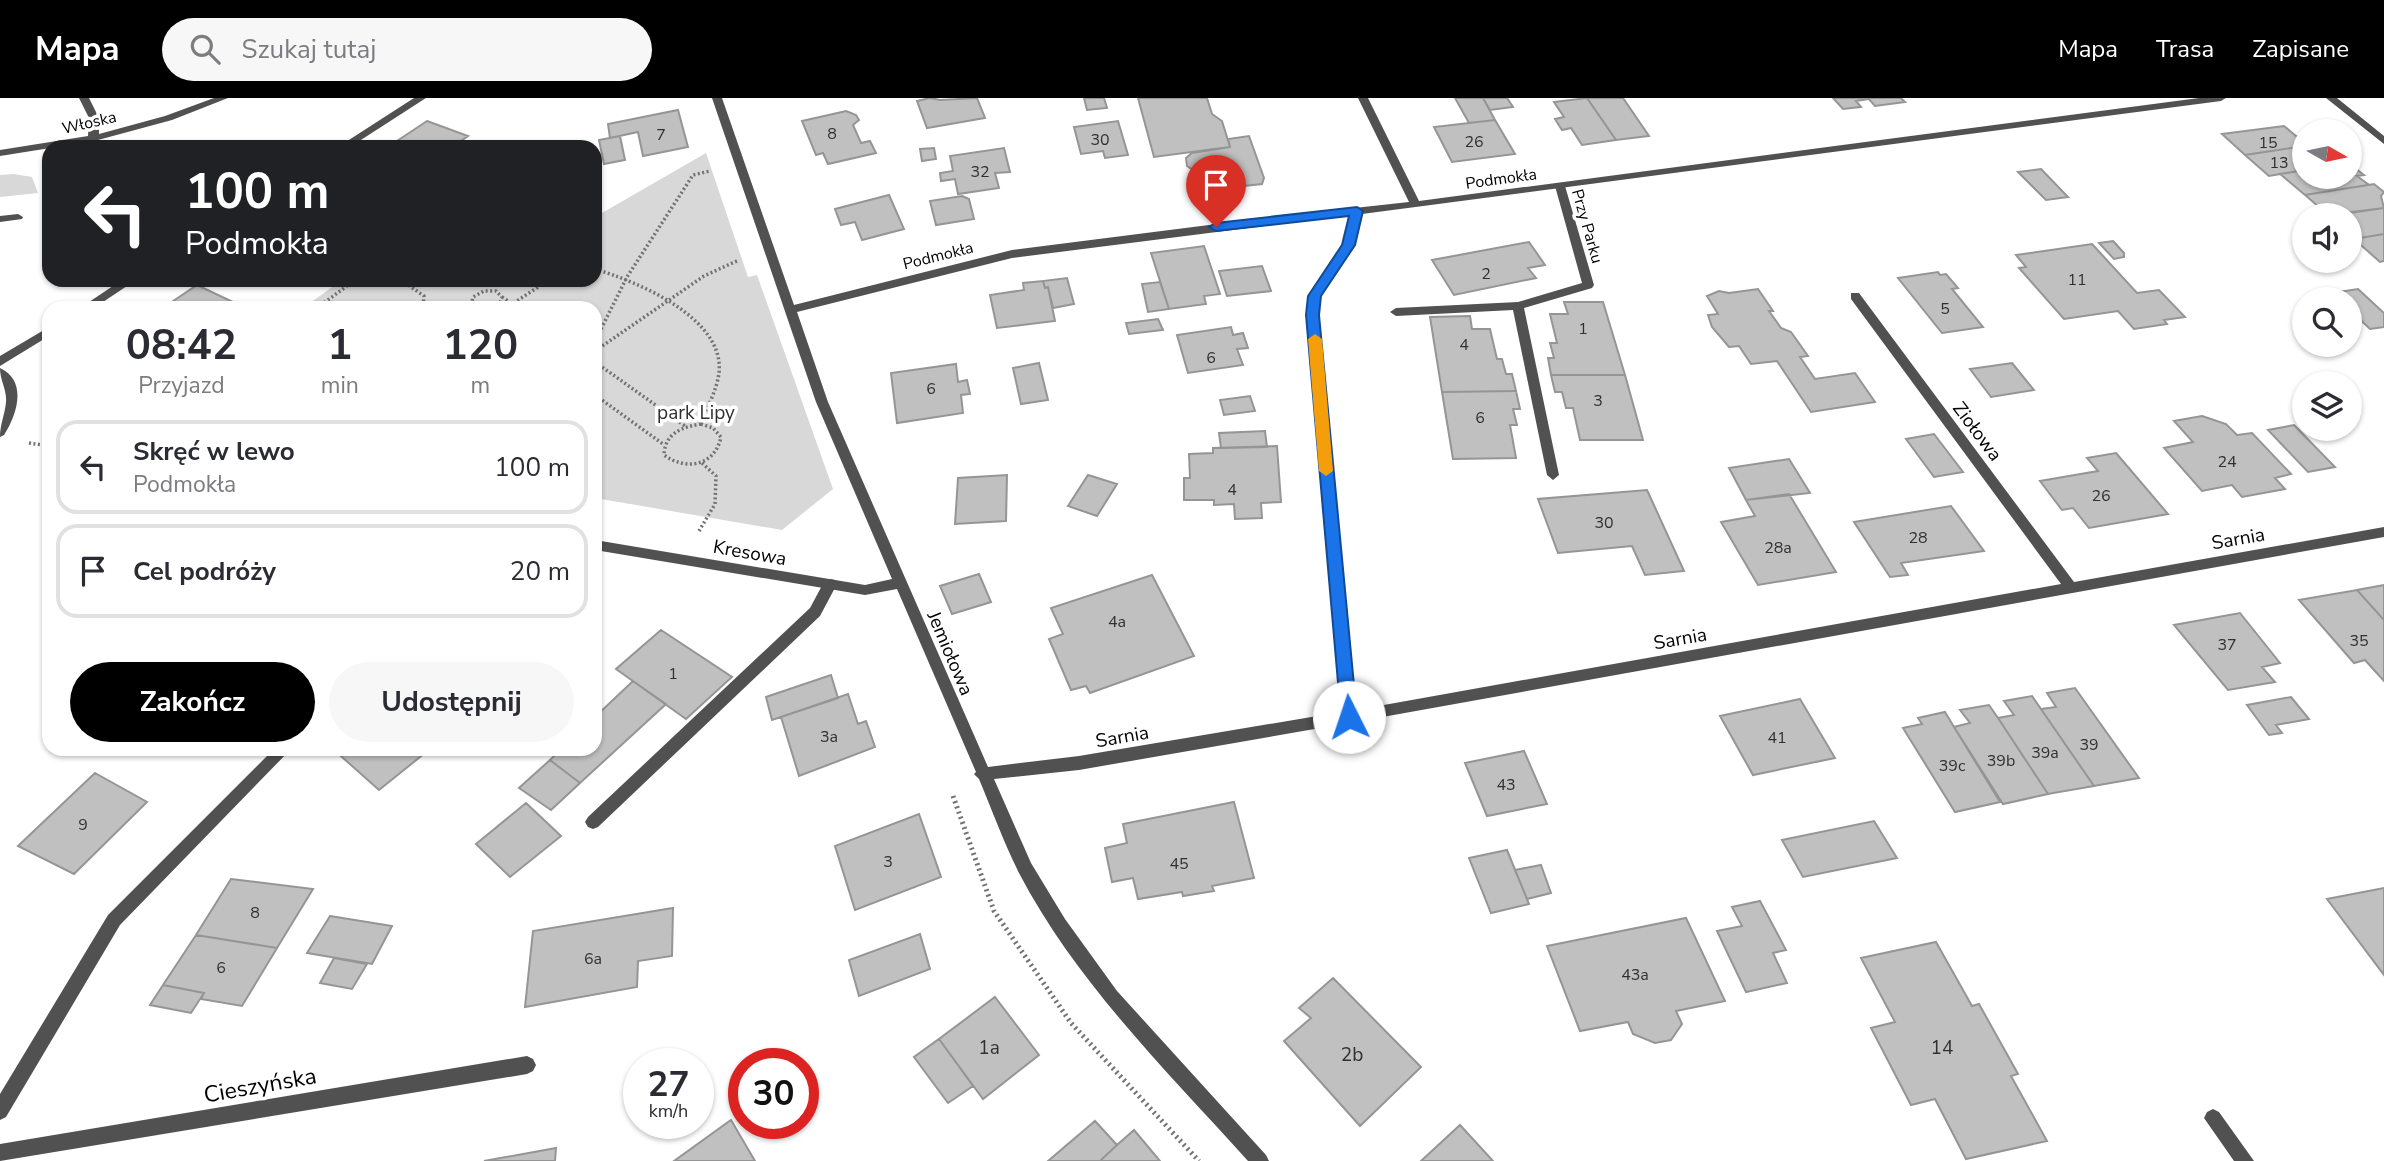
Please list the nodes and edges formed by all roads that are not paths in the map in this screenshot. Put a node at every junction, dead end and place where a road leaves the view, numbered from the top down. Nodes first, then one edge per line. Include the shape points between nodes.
1 (84, 98) edge
2 (223, 98) edge
3 (421, 98) edge
4 (717, 98) edge
5 (1363, 98) edge
6 (2221, 98) edge
7 (2331, 98) edge
8 (93, 140) edge
9 (99, 140) edge
10 (354, 140) edge
11 (2384, 141) edge
12 (42, 148) edge
13 (0, 153) edge
14 (1560, 186) junction
15 (1416, 205) junction
16 (1357, 211) junction
17 (18, 216) dead end
18 (0, 219) edge
19 (119, 287) edge
20 (1855, 296) dead end
21 (97, 301) edge
22 (1518, 306) junction
23 (790, 310) junction
24 (1396, 312) dead end
25 (42, 335) edge
26 (0, 362) edge
27 (0, 372) edge
28 (0, 432) edge
29 (1553, 475) dead end
30 (2384, 532) edge
31 (602, 546) edge
32 (899, 583) junction
33 (830, 584) junction
34 (2071, 588) junction
35 (1349, 717) junction
36 (277, 756) edge
37 (982, 774) junction
38 (593, 822) dead end
39 (527, 1065) dead end
40 (0, 1111) edge
41 (2213, 1118) dead end
42 (0, 1153) edge
43 (1259, 1161) edge
44 (2245, 1161) edge

1 - 8 street via 94,118
2 - 9 street, Włoska
3 - 10 street
4 - 23 street, Jemiołowa
5 - 15 street
6 - 14 street, Podmokła
7 - 11 street
12 - 13 street, Włoska
14 - 15 street, Podmokła
14 - 22 street, Przy Parku via 1588,285
15 - 16 street, Podmokła
16 - 23 street, Podmokła via 1012,254
16 - 35 street via 1348,245 1314,296 1313,315
17 - 18 street
19 - 21 street
20 - 34 street, Ziołowa
22 - 24 street, Przy Parku
22 - 29 street
23 - 32 street, Jemiołowa via 822,402
25 - 26 street
27 - 28 street via 8,379 14,400
30 - 34 street, Sarnia
31 - 33 street, Kresowa
32 - 33 street, Kresowa via 866,590
32 - 37 street, Jemiołowa
33 - 38 street via 815,612
34 - 35 street, Sarnia
35 - 37 street, Sarnia
36 - 40 street via 114,920
37 - 43 street, Jemiołowa via 1025,868 1077,950 1111,997
39 - 42 street, Cieszyńska
41 - 44 street

